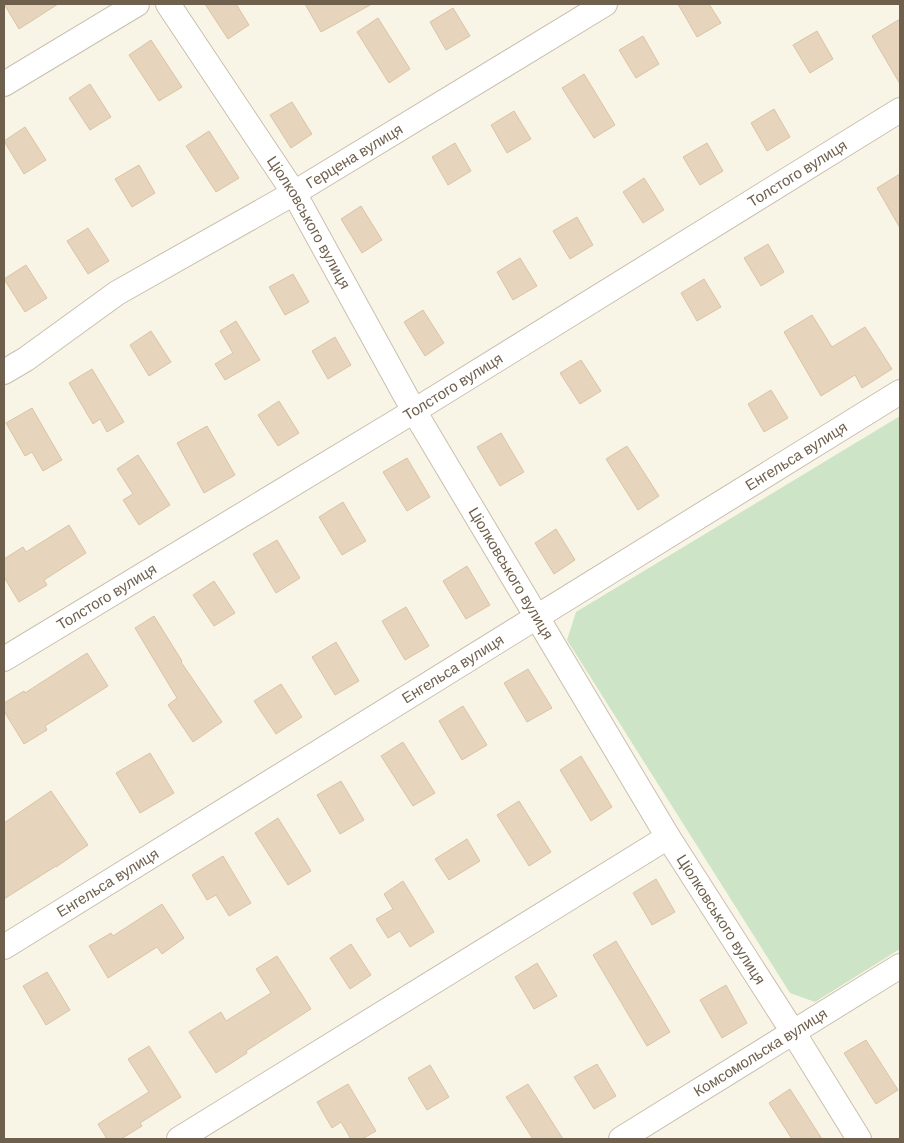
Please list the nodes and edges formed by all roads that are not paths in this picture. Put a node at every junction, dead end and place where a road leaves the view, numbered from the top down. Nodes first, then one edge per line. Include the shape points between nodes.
1 (137, 4) edge
2 (168, 4) edge
3 (605, 4) edge
4 (4, 84) edge
5 (900, 110) edge
6 (294, 193) junction
7 (4, 372) edge
8 (900, 392) edge
9 (414, 411) junction
10 (537, 617) junction
11 (4, 659) edge
12 (668, 837) junction
13 (4, 947) edge
14 (900, 966) edge
15 (793, 1032) junction
16 (179, 1139) edge
17 (621, 1139) edge
18 (859, 1139) edge

1 - 4 street
2 - 6 street, Ціолковського вулиця
3 - 6 street, Герцена вулиця
5 - 9 street, Толстого вулиця
6 - 7 street, Герцена вулиця via 117,293
6 - 9 street, Ціолковського вулиця
8 - 10 street, Енгельса вулиця
9 - 10 street, Ціолковського вулиця
9 - 11 street, Толстого вулиця
10 - 12 street, Ціолковського вулиця
10 - 13 street, Енгельса вулиця
12 - 15 street, Ціолковського вулиця
12 - 16 street
14 - 15 street, Комсомольска вулиця
15 - 17 street, Комсомольска вулиця
15 - 18 street, Ціолковського вулиця

